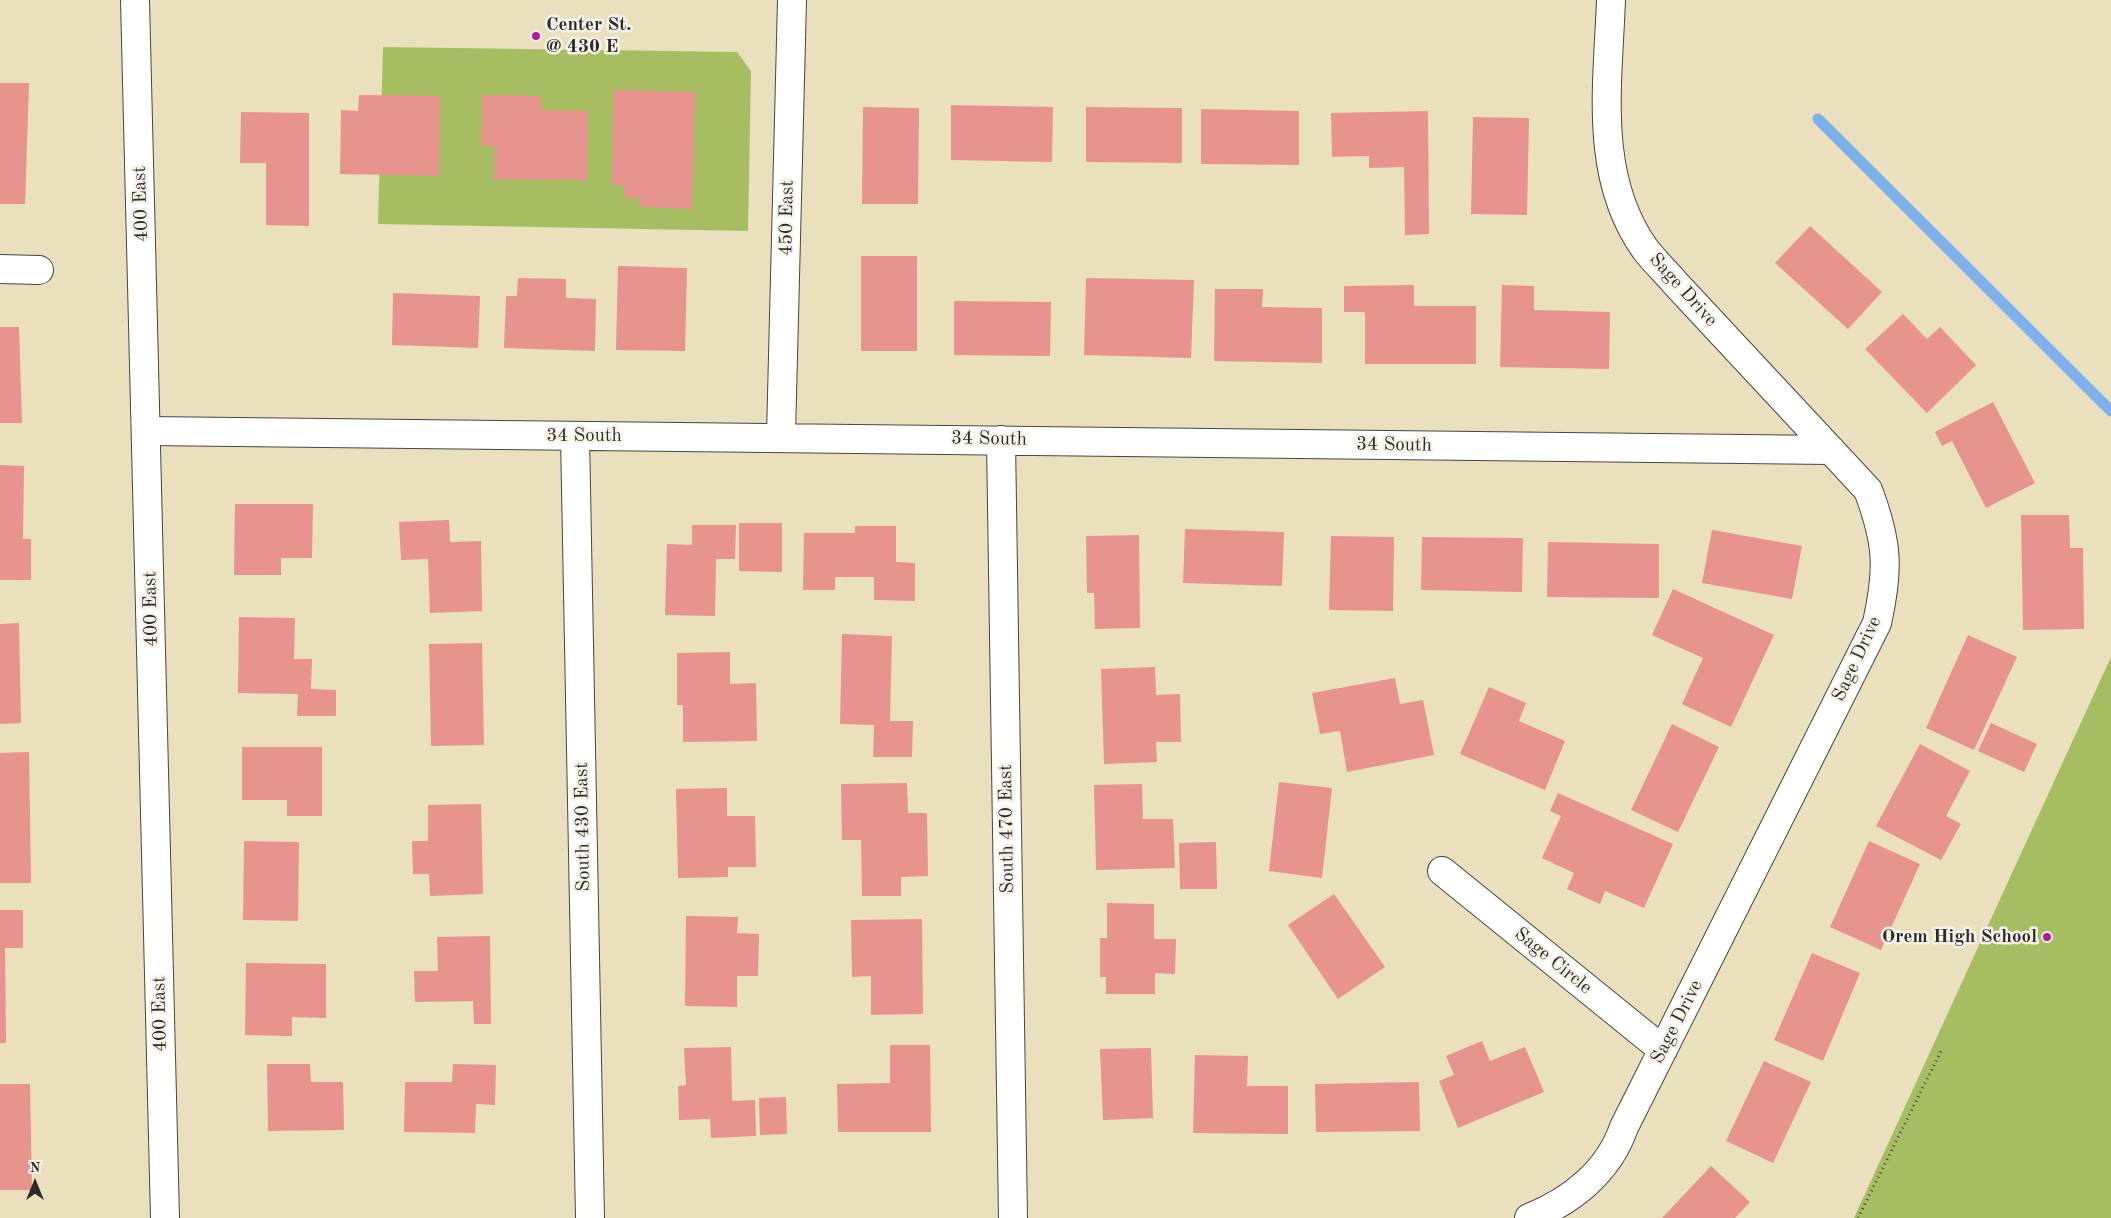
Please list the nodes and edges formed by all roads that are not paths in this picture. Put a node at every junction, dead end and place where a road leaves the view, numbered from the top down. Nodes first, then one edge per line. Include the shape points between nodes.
1 (136, 0) edge
2 (792, 0) edge
3 (1611, 0) edge
4 (0, 269) edge
5 (39, 270) dead end
6 (147, 431) junction
7 (575, 436) junction
8 (781, 436) junction
9 (1001, 440) junction
10 (1831, 450) junction
11 (1442, 872) dead end
12 (1663, 1050) junction
13 (165, 1218) edge
14 (590, 1218) edge
15 (1013, 1218) edge
16 (1530, 1218) edge

1 - 6 street, 400 East
2 - 8 street, 450 East
3 - 10 street, Sage Drive via 1606,133 1613,180 1630,222 1645,249
4 - 5 street
6 - 7 street, 34 South
6 - 13 street, 400 East
7 - 8 street, 34 South
7 - 14 street, South 430 East
8 - 9 street, 34 South
9 - 10 street, 34 South
9 - 15 street, South 470 East
10 - 12 street, Sage Drive via 1868,490 1880,523 1887,556 1885,590 1877,623
11 - 12 street, Sage Circle
12 - 16 street, Sage Drive via 1619,1142 1603,1167 1571,1198

